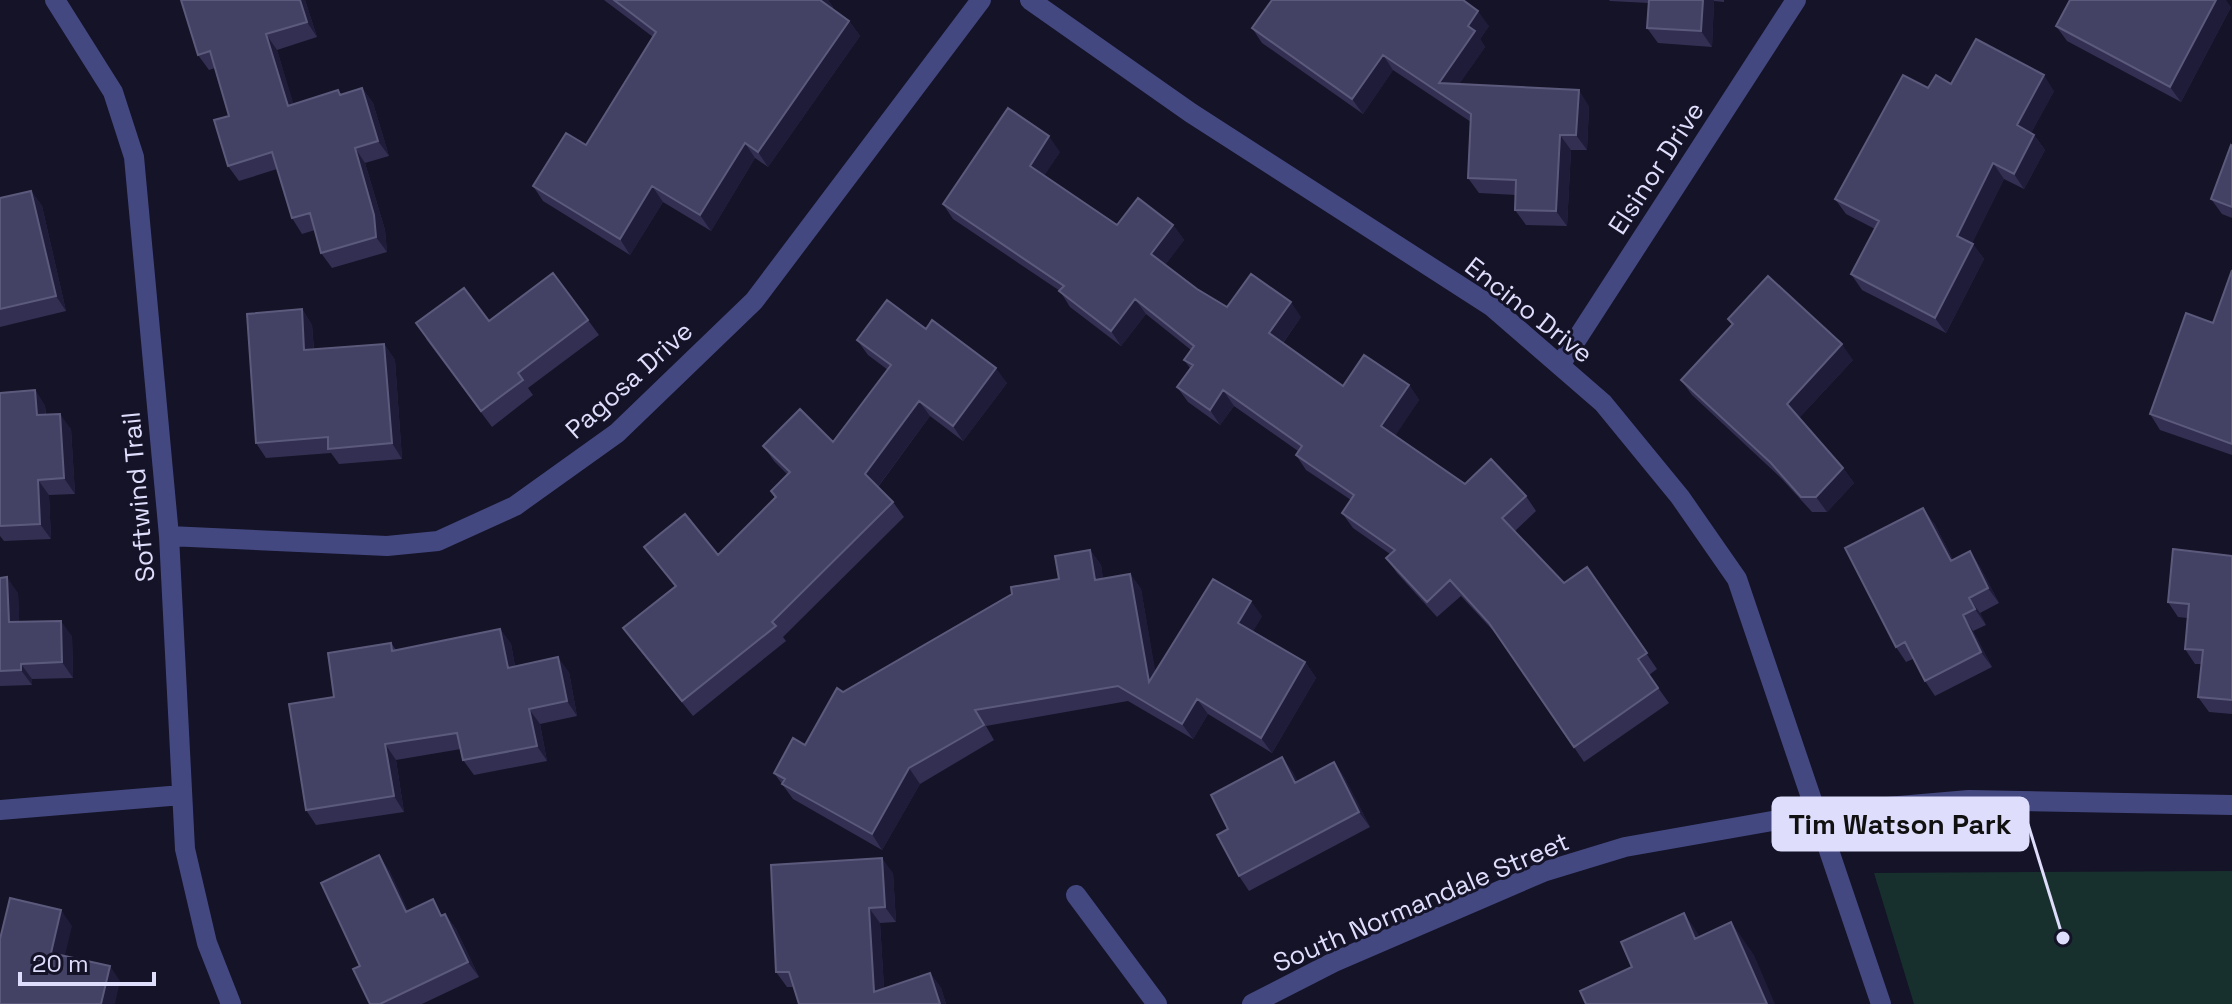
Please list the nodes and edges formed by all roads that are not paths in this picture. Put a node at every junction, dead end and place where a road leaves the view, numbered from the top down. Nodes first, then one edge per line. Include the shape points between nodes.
1 (55, 0) edge
2 (981, 0) edge
3 (1030, 0) edge
4 (1796, 0) edge
5 (1560, 365) junction
6 (169, 536) junction
7 (182, 795) junction
8 (2232, 805) edge
9 (0, 810) edge
10 (1817, 813) junction
11 (1076, 895) dead end
12 (231, 1004) edge
13 (1157, 1004) edge
14 (1252, 1004) edge
15 (1881, 1004) edge

1 - 6 street, Softwind Trail via 113,92 134,157
2 - 6 street, Pagosa Drive via 754,301 617,433 515,506 438,541 387,546
3 - 5 street, Encino Drive via 1191,113 1491,306
4 - 5 street, Elsinor Drive
5 - 10 street, Encino Drive via 1603,403 1680,497 1737,579
6 - 7 street, Softwind Trail
7 - 9 street
7 - 12 street, Softwind Trail via 188,862 207,943
8 - 10 street, South Normandale Street via 1969,800
10 - 14 street, South Normandale Street via 1625,847 1543,872 1334,962
10 - 15 street, Encino Drive
11 - 13 street

